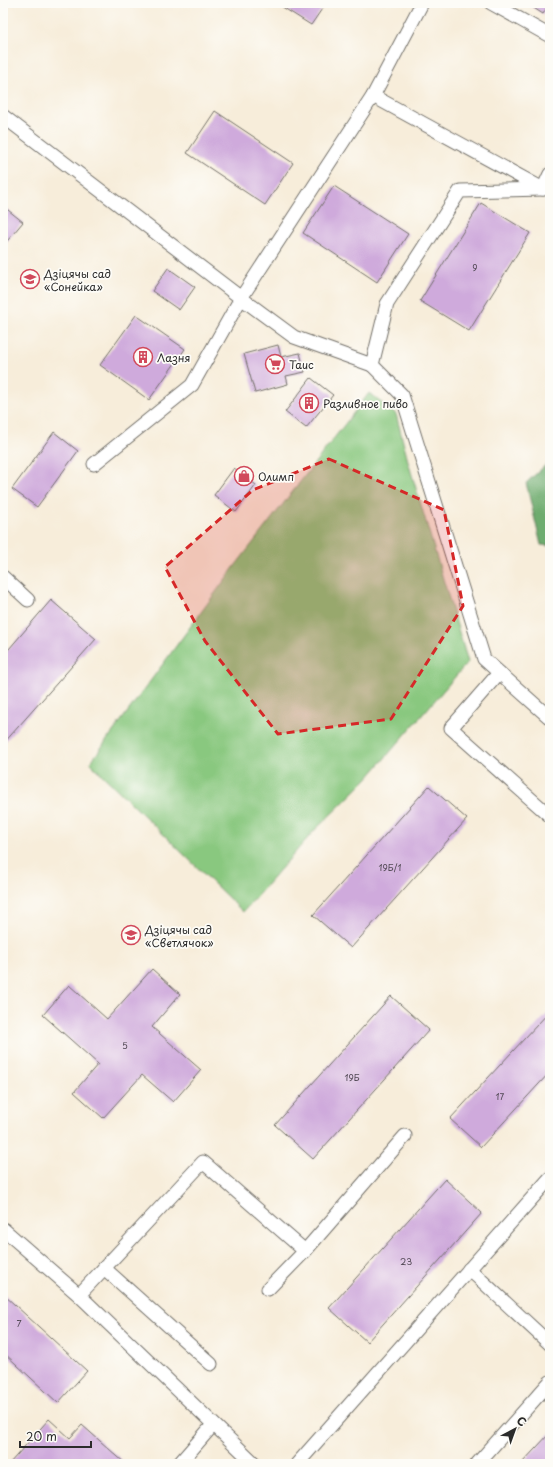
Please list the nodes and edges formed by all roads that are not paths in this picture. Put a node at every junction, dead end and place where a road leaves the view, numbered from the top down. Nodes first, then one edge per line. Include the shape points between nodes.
1 (422, 3) edge
2 (491, 3) edge
3 (550, 36) edge
4 (373, 96) junction
5 (3, 116) edge
6 (550, 174) edge
7 (543, 189) junction
8 (241, 298) junction
9 (372, 365) junction
10 (94, 464) dead end
11 (3, 576) edge
12 (28, 600) dead end
13 (499, 673) junction
14 (550, 718) edge
15 (550, 816) edge
16 (405, 1136) dead end
17 (550, 1178) edge
18 (3, 1229) edge
19 (305, 1251) junction
20 (104, 1268) junction
21 (469, 1269) junction
22 (268, 1289) dead end
23 (79, 1296) junction
24 (550, 1344) edge
25 (211, 1364) dead end
26 (550, 1382) edge
27 (213, 1425) junction
28 (179, 1464) edge
29 (255, 1464) edge
30 (297, 1464) edge
31 (477, 1464) edge

1 - 4 lane
2 - 3 lane
4 - 7 lane
4 - 8 lane
5 - 8 lane
6 - 7 lane
7 - 9 lane via 460,191 387,304
8 - 9 lane via 294,337
8 - 10 lane via 192,385
9 - 13 lane via 402,395 484,659
11 - 12 lane
13 - 14 lane
13 - 15 lane via 451,728
16 - 19 lane
17 - 21 lane
18 - 23 lane
19 - 20 lane via 203,1162
19 - 22 lane
20 - 23 lane
20 - 25 lane
21 - 24 lane
21 - 30 lane
23 - 27 lane
26 - 31 lane
27 - 28 lane
27 - 29 lane

